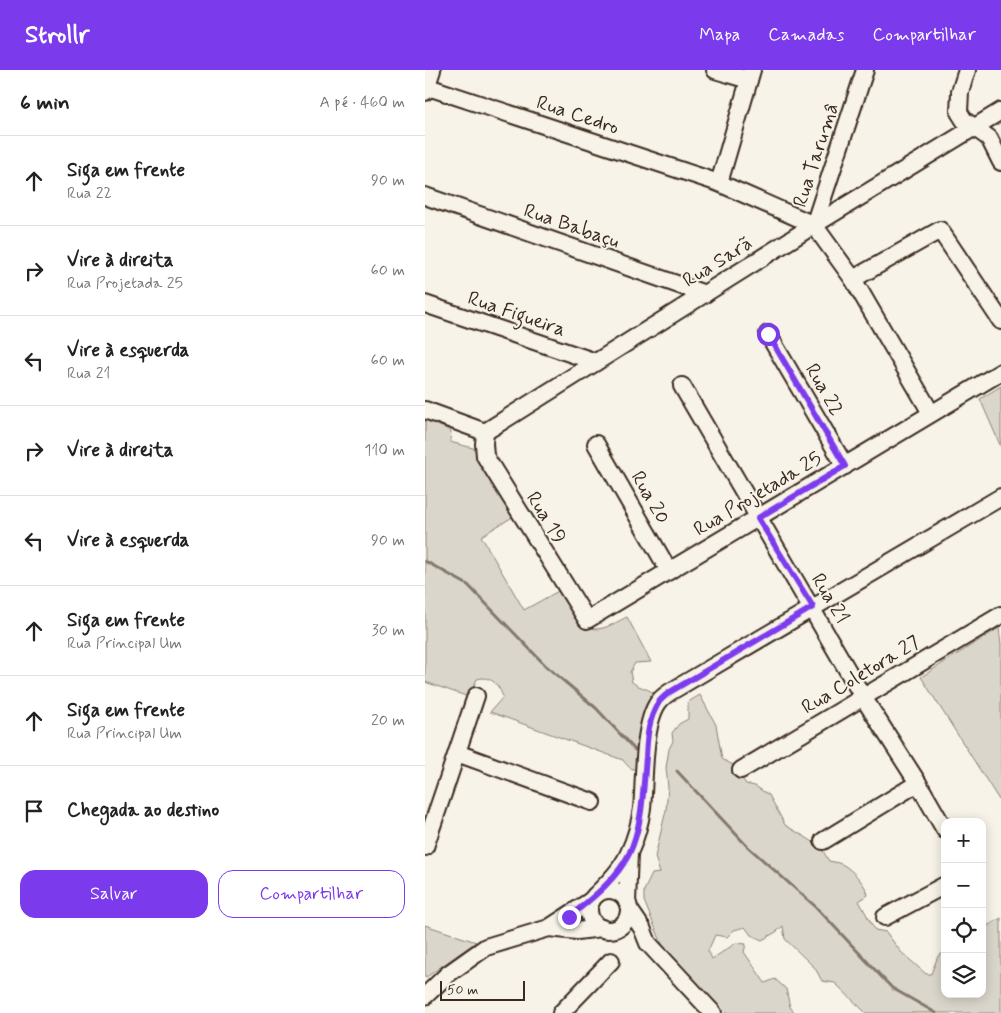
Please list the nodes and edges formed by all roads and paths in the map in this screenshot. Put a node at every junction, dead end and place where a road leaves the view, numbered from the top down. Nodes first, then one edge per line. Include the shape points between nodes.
1 (432, 70) edge
2 (715, 70) edge
3 (865, 70) edge
4 (967, 70) edge
5 (751, 75) edge
6 (426, 88) edge
7 (1001, 111) edge
8 (974, 128) junction
9 (1001, 162) edge
10 (719, 183) junction
11 (425, 196) edge
12 (814, 225) junction
13 (853, 279) junction
14 (705, 294) junction
15 (425, 304) edge
16 (1001, 321) edge
17 (768, 334) dead end
18 (596, 362) junction
19 (1001, 372) edge
20 (682, 386) dead end
21 (425, 410) edge
22 (931, 414) junction
23 (485, 432) junction
24 (597, 444) dead end
25 (845, 466) junction
26 (1001, 497) edge
27 (758, 518) junction
28 (669, 571) junction
29 (813, 607) junction
30 (1001, 615) edge
31 (587, 620) joint
32 (476, 696) dead end
33 (863, 697) junction
34 (457, 753) junction
35 (741, 770) dead end
36 (918, 783) junction
37 (592, 802) dead end
38 (941, 823) edge
39 (823, 841) dead end
40 (425, 847) edge
41 (629, 854) junction
42 (941, 887) edge
43 (594, 898) junction
44 (628, 906) junction
45 (885, 918) dead end
46 (549, 928) junction
47 (609, 929) junction
48 (648, 943) junction
49 (611, 961) dead end
50 (425, 996) edge
51 (561, 1013) edge
52 (713, 1013) edge

1 - 6 street
2 - 5 street
3 - 12 street, Rua Tarumâ
4 - 8 street via 959,108 964,120
5 - 10 street
6 - 10 street, Rua Cedro
7 - 8 street, Rua Sarã
8 - 9 street via 989,138
8 - 12 street, Rua Sarã
10 - 12 street, Rua Cedro
11 - 14 street, Rua Babaçu
12 - 13 street
12 - 14 street, Rua Sarã
13 - 16 street via 940,230
13 - 22 street
14 - 18 street, Rua Sarã
15 - 18 street, Rua Figueira
17 - 25 street, Rua 22
18 - 23 street, Rua Sarã
19 - 22 street, Rua Projetada 25
20 - 27 street, Rua 21
21 - 23 street
22 - 25 street, Rua Projetada 25
23 - 31 street, Rua 19 via 485,456
24 - 28 street, Rua 20
25 - 27 street, Rua Projetada 25
26 - 29 street
27 - 28 street, Rua Projetada 25
27 - 29 street, Rua 21
28 - 31 street, Rua Projetada 25
29 - 33 street, Rua 21
29 - 41 street via 660,700 648,732 642,810
30 - 33 street, Rua Coletora 27
32 - 34 street
33 - 35 street, Rua Coletora 27
33 - 36 street, Rua 21
34 - 37 street
34 - 40 street
36 - 38 street, Rua 21
36 - 39 street
41 - 43 street
41 - 44 street
42 - 45 street
43 - 44 street via 601,892 613,890 624,897
43 - 46 street
43 - 47 street via 589,907 592,920
44 - 47 street via 621,926
44 - 48 street
46 - 47 street via 577,932
46 - 50 street via 486,947 448,974
47 - 48 street
48 - 52 street
49 - 51 street

